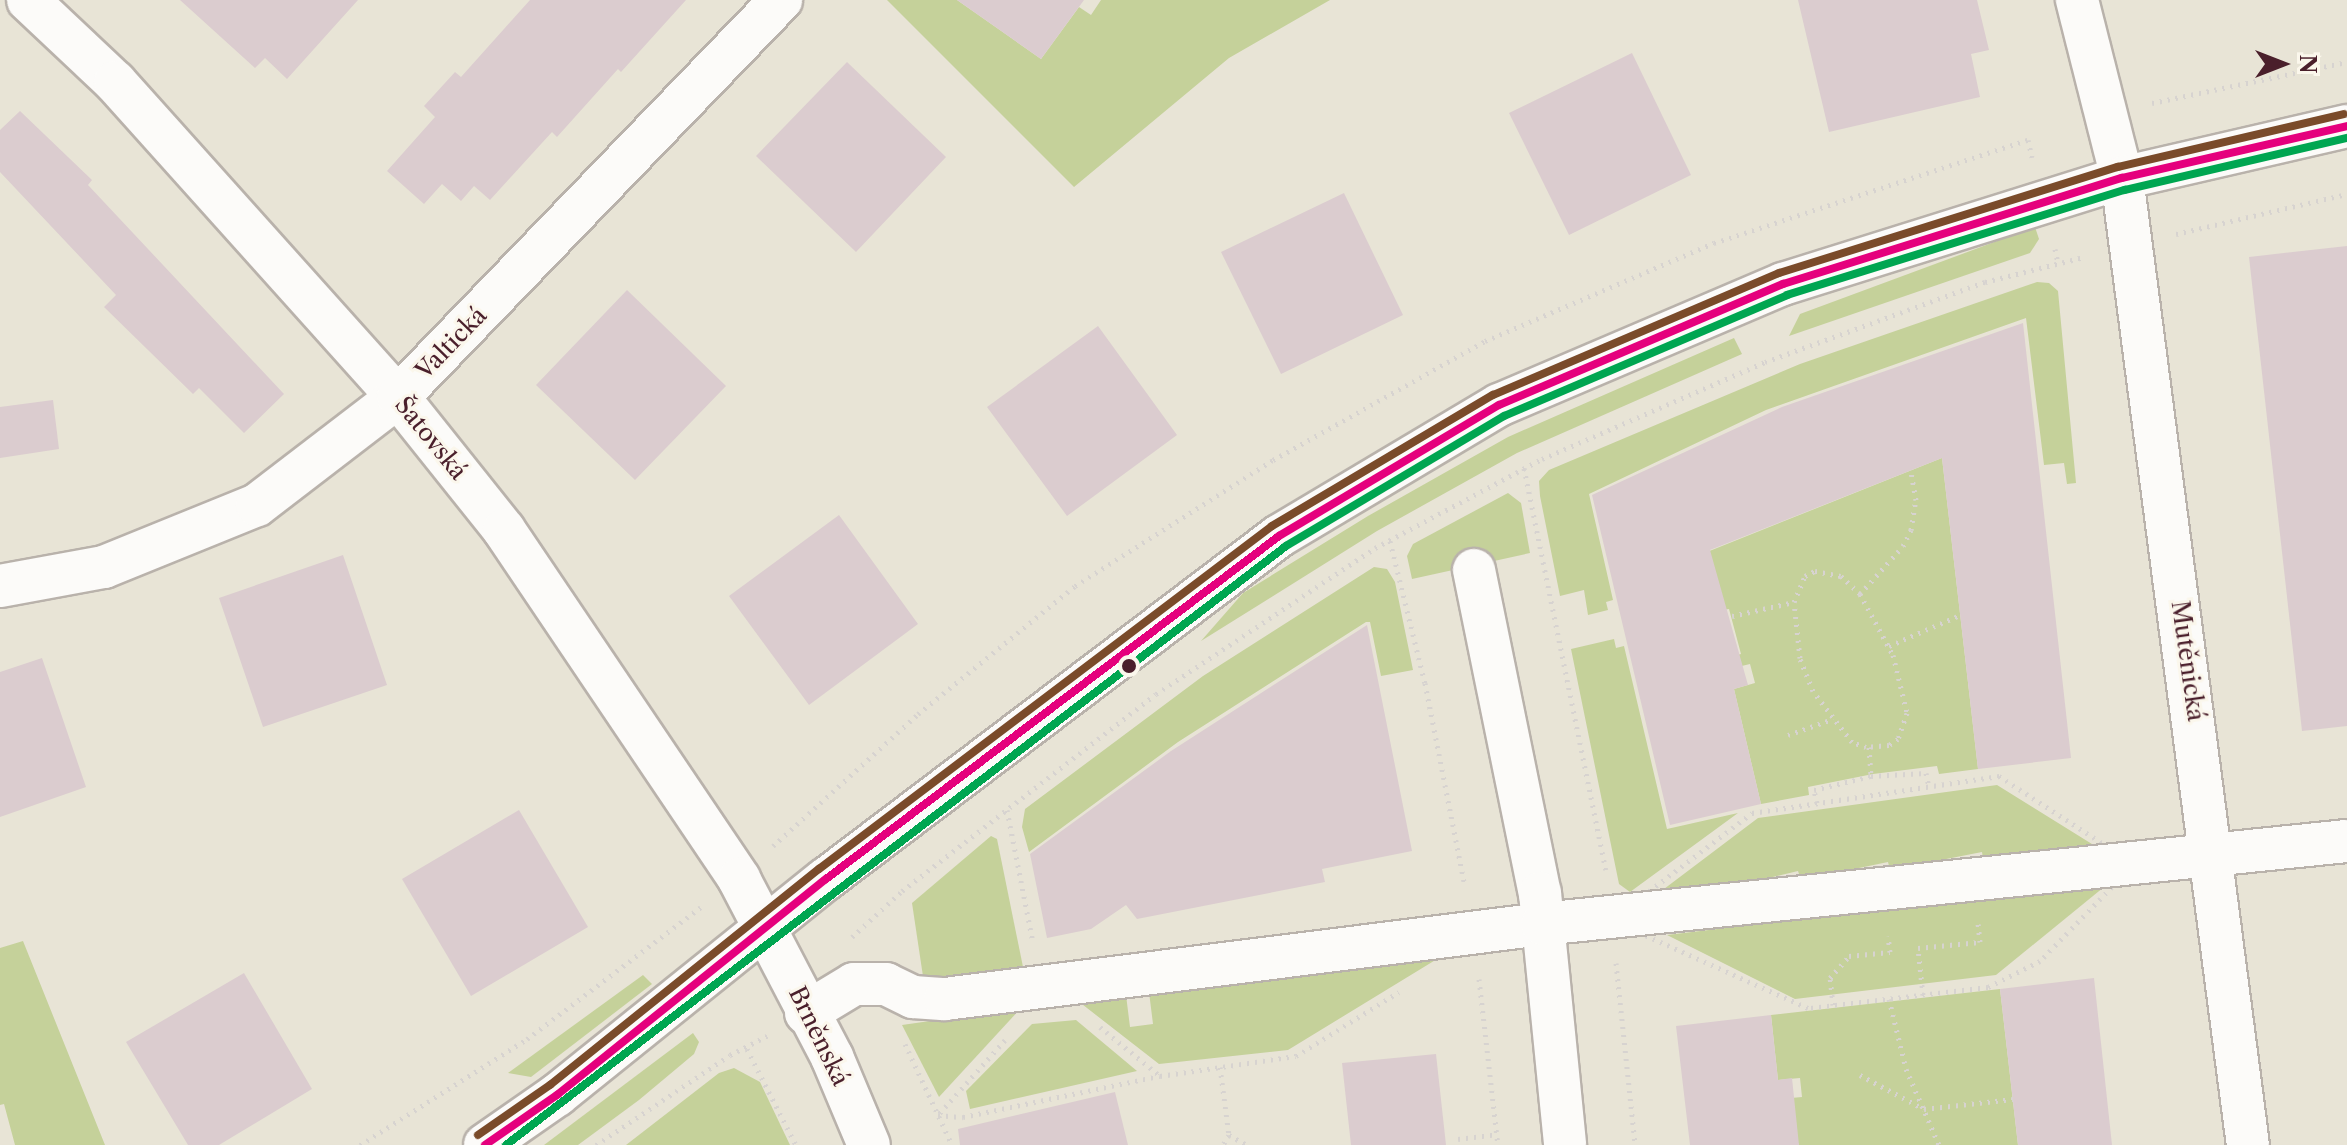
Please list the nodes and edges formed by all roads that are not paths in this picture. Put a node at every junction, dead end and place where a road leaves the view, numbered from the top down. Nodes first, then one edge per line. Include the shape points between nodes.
1 (28, 0) edge
2 (781, 0) edge
3 (2077, 0) edge
4 (2347, 126) edge
5 (2122, 178) junction
6 (398, 397) junction
7 (1474, 570) dead end
8 (0, 586) edge
9 (2347, 841) edge
10 (2214, 855) junction
11 (1542, 924) junction
12 (768, 928) junction
13 (806, 1013) junction
14 (485, 1145) edge
15 (869, 1145) edge
16 (1565, 1145) edge
17 (2248, 1145) edge

1 - 6 street, Šatovská via 115,82
2 - 6 street, Valtická
3 - 5 street, Mutěnická
4 - 5 street
5 - 10 street, Mutěnická
5 - 12 street via 1783,284 1499,405 1279,536
6 - 8 street, Valtická via 257,505 104,567
6 - 12 street, Šatovská via 504,530
7 - 11 street
9 - 10 street
10 - 11 street via 1883,891 1612,928
10 - 17 street, Mutěnická
11 - 13 street via 945,999 913,997 886,984 854,984
11 - 16 street
12 - 13 street, Brněnská
12 - 14 street via 557,1095
13 - 15 street, Brněnská via 832,1057

